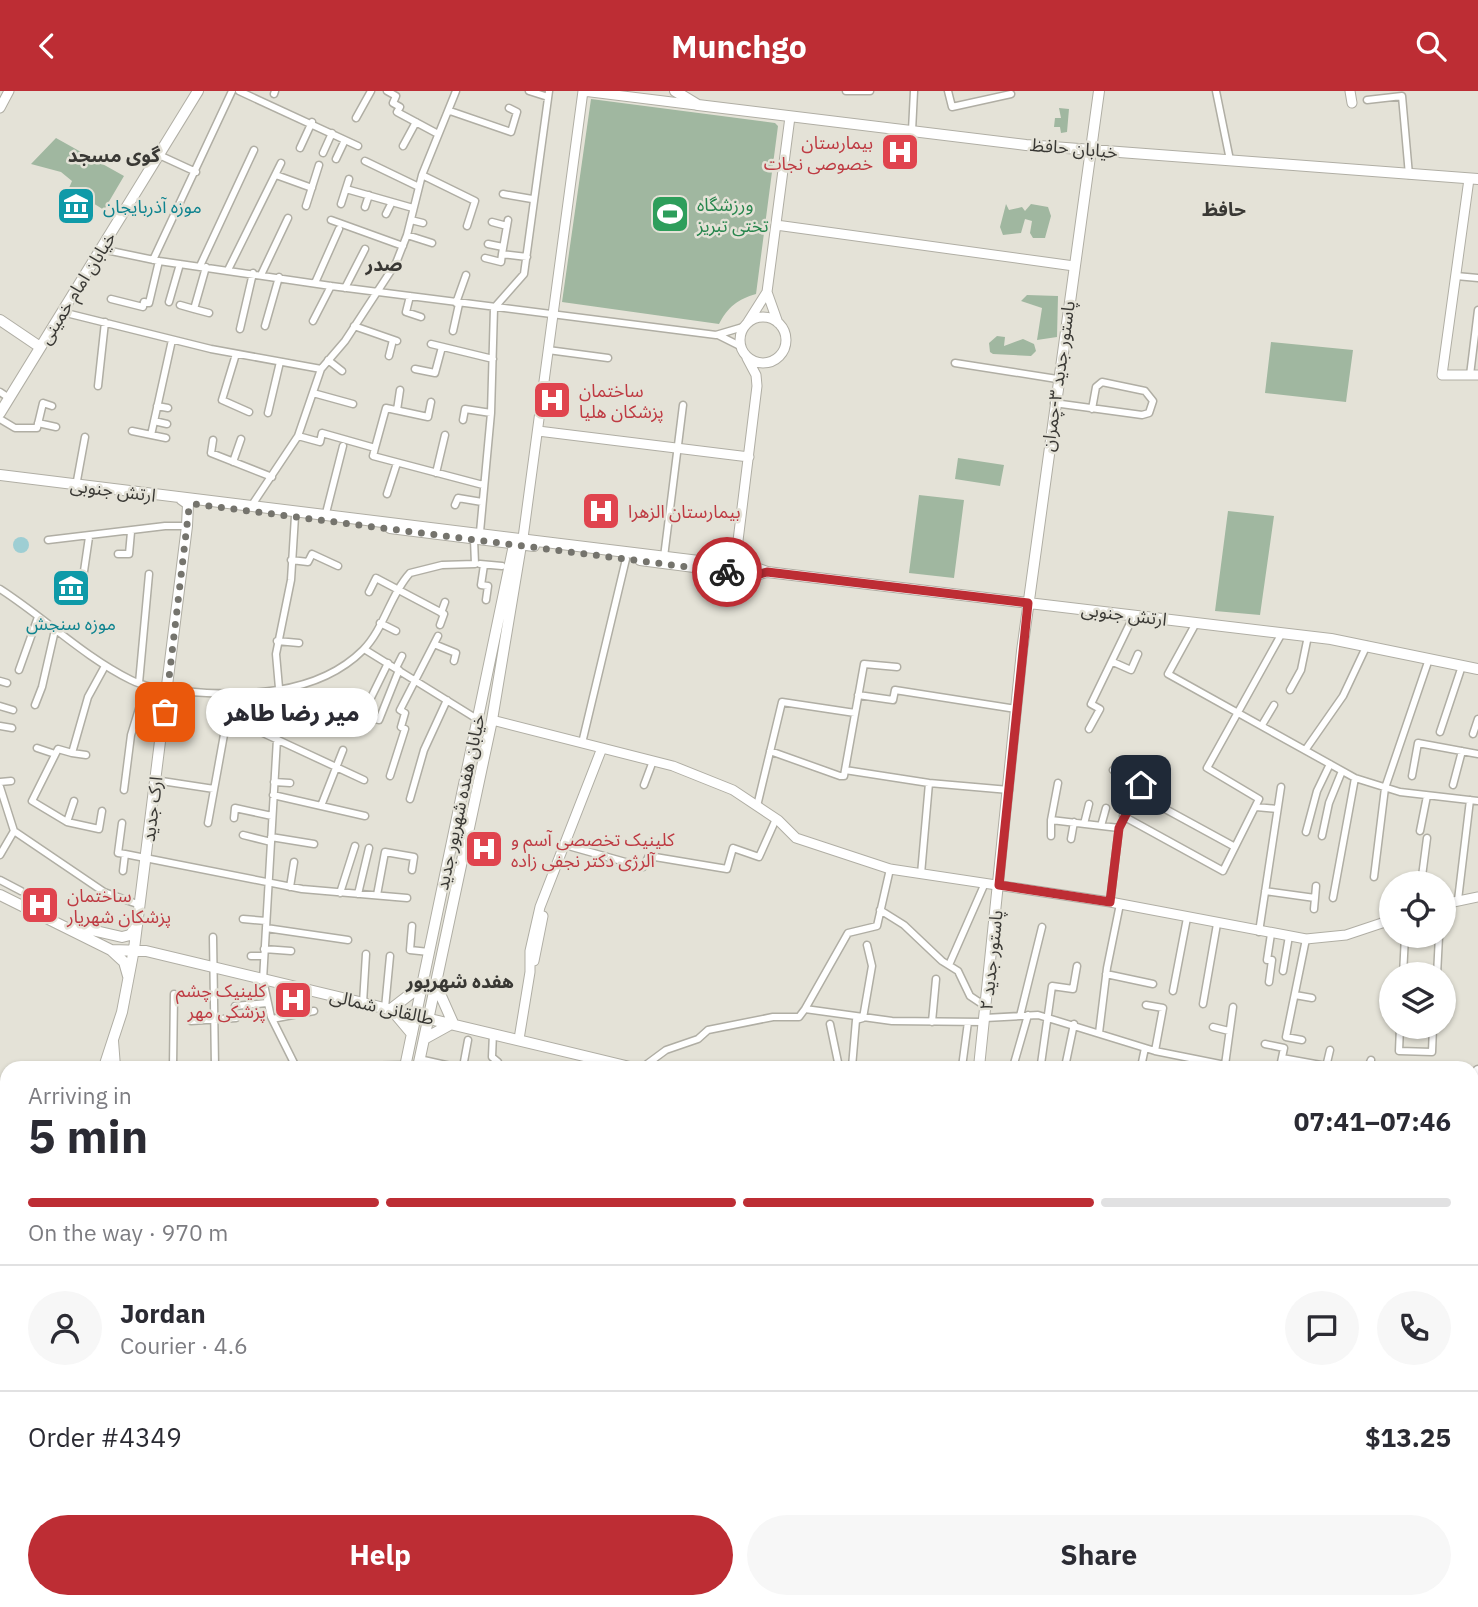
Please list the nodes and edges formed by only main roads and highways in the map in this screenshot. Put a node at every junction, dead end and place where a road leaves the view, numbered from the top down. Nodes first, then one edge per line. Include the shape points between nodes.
1 (198, 91) edge
2 (675, 91) edge
3 (1099, 91) edge
4 (1093, 150) junction
5 (1474, 179) edge
6 (0, 320) edge
7 (38, 343) junction
8 (5, 395) edge
9 (0, 413) edge
10 (0, 475) edge
11 (0, 482) edge
12 (53, 482) junction
13 (181, 499) junction
14 (189, 508) junction
15 (477, 535) junction
16 (518, 541) junction
17 (767, 572) junction
18 (1028, 603) junction
19 (492, 651) junction
20 (505, 655) junction
21 (1478, 669) edge
22 (0, 895) edge
23 (47, 918) junction
24 (137, 925) junction
25 (134, 949) junction
26 (111, 950) junction
27 (128, 984) junction
28 (436, 984) junction
29 (422, 985) junction
30 (388, 1008) junction
31 (416, 1014) junction
32 (429, 1017) junction
33 (453, 1023) junction
34 (412, 1034) junction
35 (113, 1037) junction
36 (424, 1039) junction
37 (106, 1061) edge
38 (115, 1061) edge
39 (406, 1061) edge
40 (419, 1061) edge
41 (604, 1061) edge
42 (980, 1061) edge

1 - 7 main road, خیابان امام خمینی
2 - 4 main road, خیابان حافظ via 698,105
3 - 4 main road, پاستور جدید ۳-چمران
4 - 5 main road, خیابان حافظ
4 - 18 main road, پاستور جدید ۳-چمران
6 - 7 main road
7 - 8 main road, خیابان امام خمینی
8 - 9 main road, خیابان امام خمینی
10 - 12 main road, ارتش جنوبی
11 - 12 main road via 38,486
12 - 13 main road, ارتش جنوبی
13 - 14 main road
13 - 15 main road, ارتش جنوبی via 326,513
14 - 15 main road, ارتش جنوبی via 196,503
14 - 24 main road, ارک جدید
15 - 16 main road, ارتش جنوبی
16 - 17 main road, ارتش جنوبی
16 - 17 main road, ارتش جنوبی via 626,559 756,575
16 - 19 main road, خیابان هفده شهریور جدید
16 - 20 main road, خیابان هفده شهریور جدید
17 - 18 main road, ارتش جنوبی
18 - 21 main road, ارتش جنوبی via 1308,636
18 - 42 main road, پاستور جدید ۲
19 - 20 main road via 501,650
19 - 29 main road, خیابان هفده شهریور جدید
20 - 28 main road, خیابان هفده شهریور جدید
22 - 23 main road
23 - 24 main road via 113,937 130,935
23 - 26 main road
24 - 25 main road, ارک جدید
25 - 26 main road, طالقانی شمالی
25 - 27 main road, ارک جدید
25 - 30 main road, طالقانی شمالی
26 - 27 main road via 124,962
27 - 35 main road, ارک جدید
28 - 32 main road, خیابان هفده شهریور جدید
28 - 33 main road
29 - 30 main road
29 - 31 main road, خیابان هفده شهریور جدید
30 - 31 main road, طالقانی شمالی
30 - 34 main road
31 - 32 main road, طالقانی شمالی
31 - 34 main road, خیابان هفده شهریور جدید
32 - 33 main road, طالقانی شمالی
32 - 36 main road, خیابان هفده شهریور جدید
33 - 36 main road
33 - 41 main road, طالقانی شمالی
34 - 39 main road, خیابان هفده شهریور جدید
35 - 37 main road, ارک جدید
35 - 38 main road
36 - 40 main road, خیابان هفده شهریور جدید

